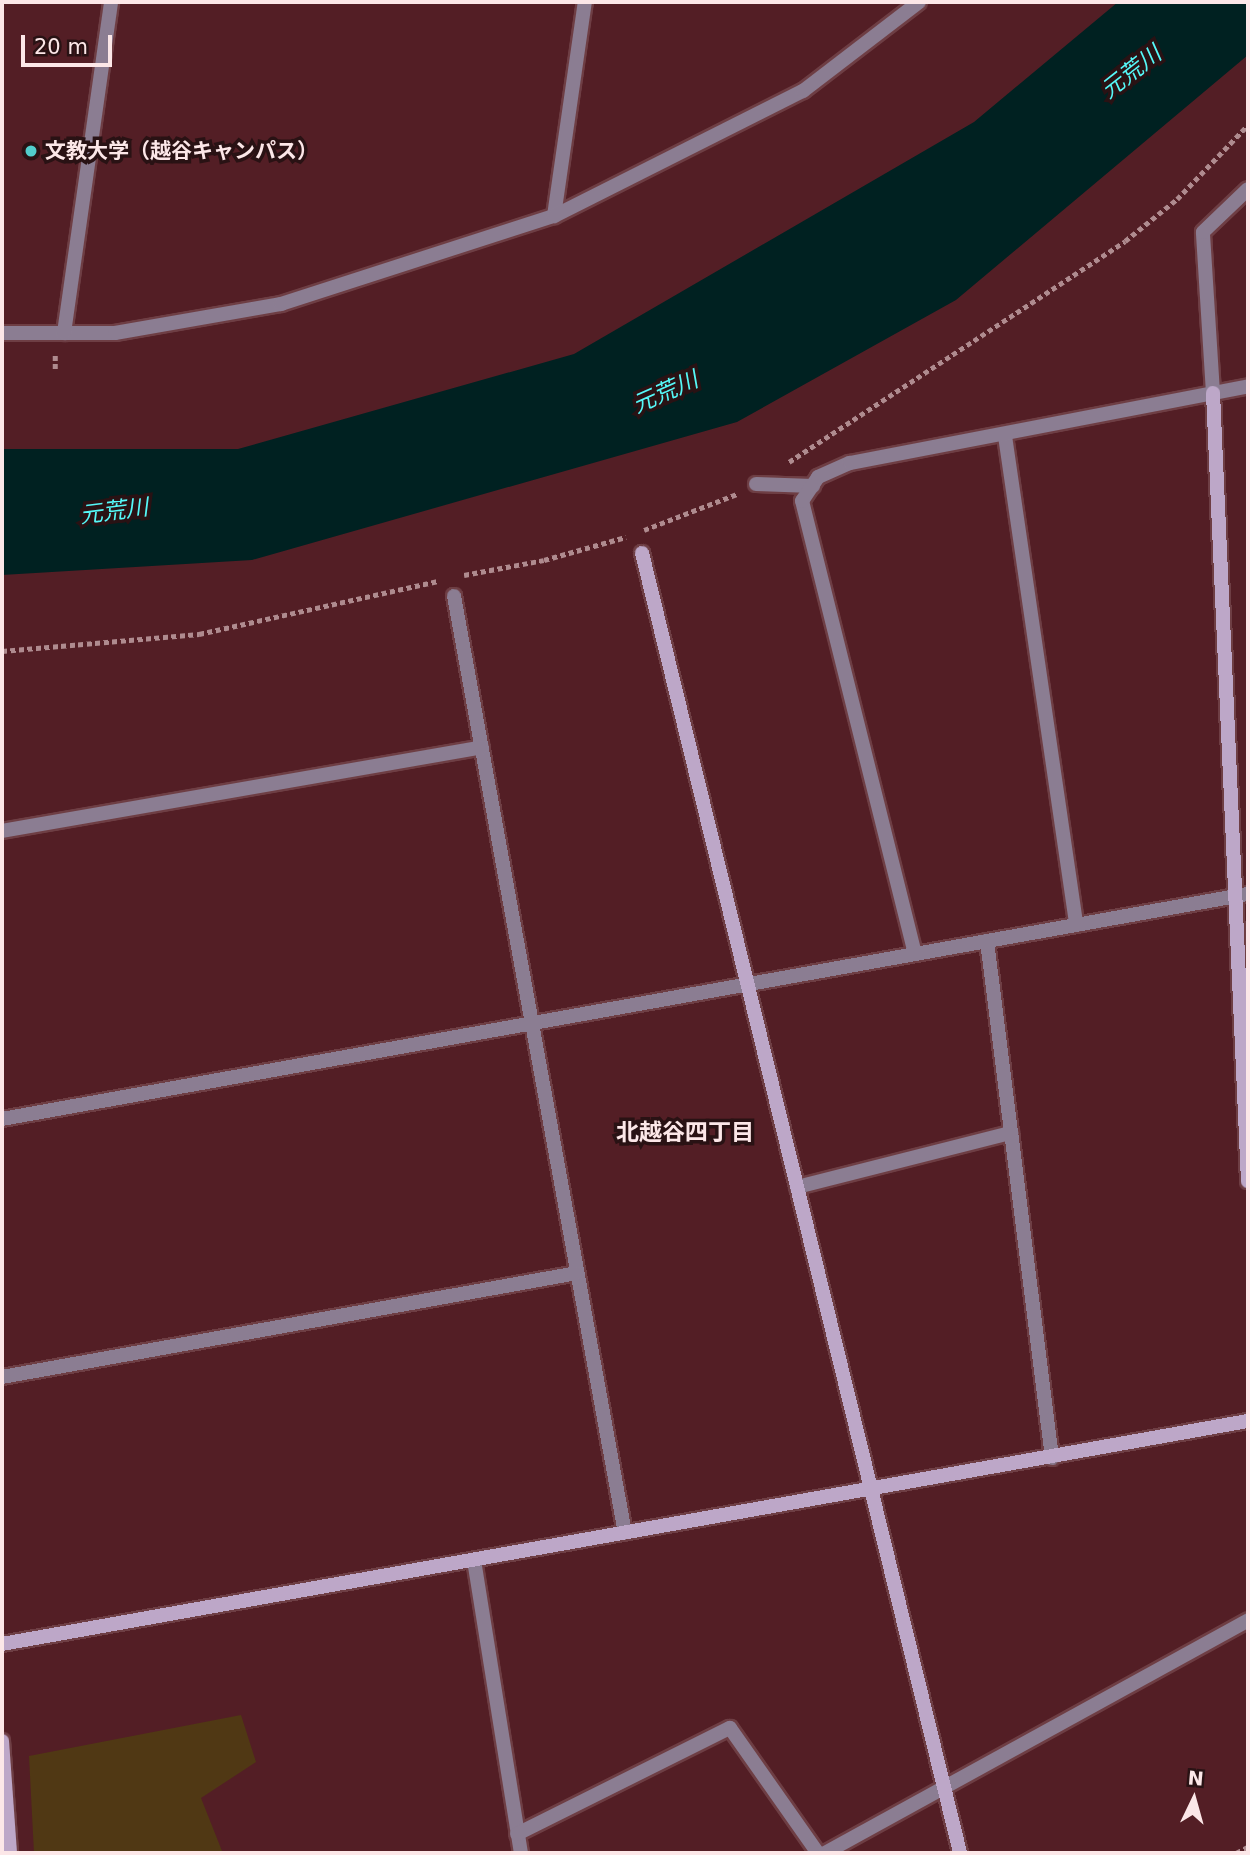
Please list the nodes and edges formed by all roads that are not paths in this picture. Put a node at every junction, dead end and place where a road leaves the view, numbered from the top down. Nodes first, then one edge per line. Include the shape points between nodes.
1 (111, 2) edge
2 (585, 2) edge
3 (919, 2) edge
4 (1248, 189) edge
5 (554, 215) junction
6 (2, 333) edge
7 (64, 333) junction
8 (1248, 386) edge
9 (1213, 393) junction
10 (1005, 436) junction
11 (809, 481) junction
12 (756, 484) road end
13 (642, 553) dead end
14 (454, 596) dead end
15 (482, 747) junction
16 (2, 831) edge
17 (1241, 895) edge
18 (1076, 925) junction
19 (987, 941) junction
20 (915, 954) junction
21 (747, 984) junction
22 (532, 1024) junction
23 (2, 1119) edge
24 (1011, 1133) junction
25 (1248, 1181) edge
26 (797, 1187) junction
27 (578, 1273) junction
28 (2, 1377) edge
29 (1248, 1421) edge
30 (1052, 1458) junction
31 (871, 1490) junction
32 (625, 1533) junction
33 (474, 1560) junction
34 (1248, 1620) edge
35 (2, 1644) edge
36 (2, 1741) edge
37 (944, 1785) junction
38 (517, 1834) junction
39 (10, 1853) edge
40 (521, 1853) edge
41 (818, 1853) edge
42 (825, 1853) edge
43 (960, 1853) edge

1 - 7 street
2 - 5 street
3 - 5 street via 803,91
4 - 9 street via 1203,232
5 - 7 street via 281,304 162,327
6 - 7 street
8 - 9 street
9 - 10 street
9 - 17 street
10 - 11 street via 850,463
10 - 18 street
11 - 12 street
11 - 20 street via 802,501
13 - 21 street
14 - 15 street
15 - 16 street
15 - 22 street
17 - 18 street
17 - 25 street
18 - 19 street
19 - 20 street
19 - 24 street
20 - 21 street
21 - 22 street
21 - 26 street
22 - 23 street
22 - 27 street
24 - 26 street
24 - 30 street
26 - 31 street
27 - 28 street
27 - 32 street
29 - 30 street
30 - 31 street
31 - 32 street
31 - 37 street
32 - 33 street
33 - 35 street
33 - 38 street
34 - 37 street
36 - 39 street
37 - 42 street
37 - 43 street
38 - 40 street
38 - 41 street via 730,1728

